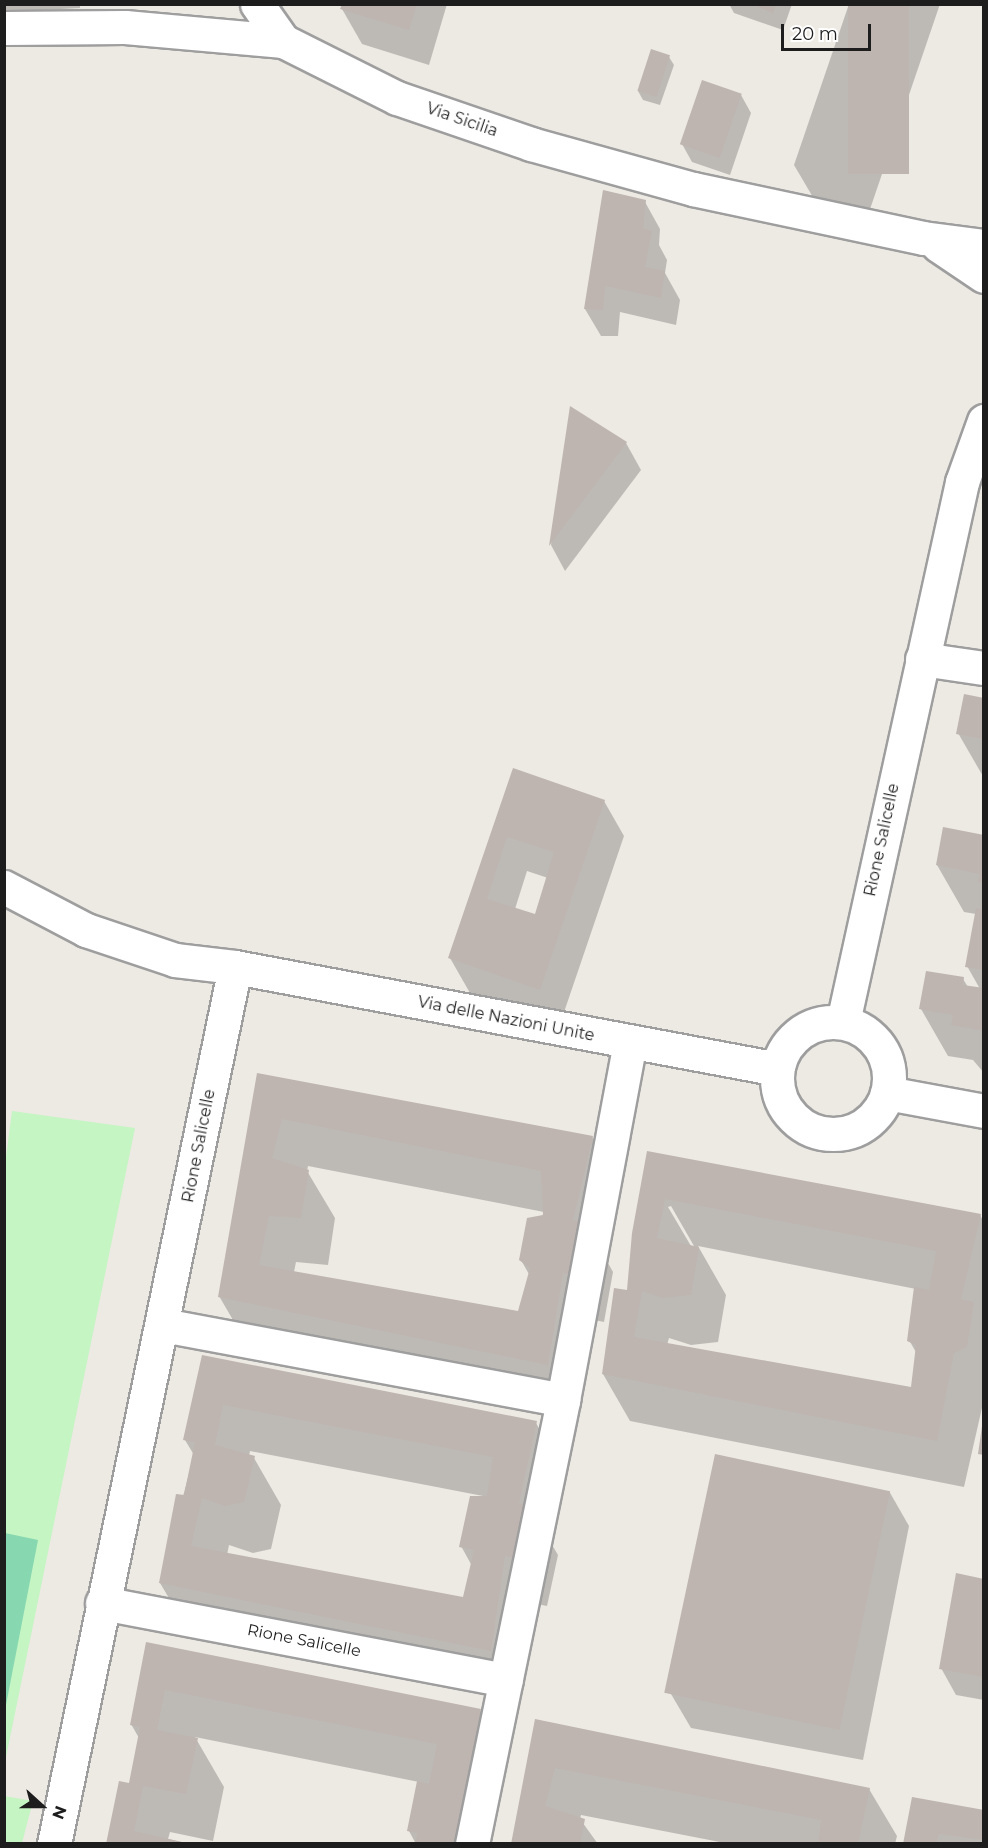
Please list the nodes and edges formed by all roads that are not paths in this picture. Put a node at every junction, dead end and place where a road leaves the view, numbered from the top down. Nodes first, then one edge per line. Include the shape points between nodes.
1 (257, 4) edge
2 (4, 28) edge
3 (282, 41) junction
4 (923, 238) junction
5 (984, 246) edge
6 (984, 276) edge
7 (984, 421) edge
8 (922, 659) junction
9 (984, 668) edge
10 (4, 887) edge
11 (235, 967) junction
12 (843, 1022) junction
13 (630, 1042) junction
14 (778, 1069) junction
15 (887, 1093) junction
16 (984, 1111) edge
17 (163, 1324) junction
18 (563, 1400) junction
19 (102, 1603) junction
20 (506, 1680) junction
21 (54, 1844) edge
22 (472, 1844) edge

1 - 3 street
2 - 3 street, Via Sicilia via 125,27
3 - 4 street, Via Sicilia via 397,98 531,144 693,189
4 - 5 street, Via Sicilia
4 - 6 street, Via Sicilia via 952,251
7 - 8 street, Rione Salicelle via 962,482
8 - 9 street
8 - 12 street, Rione Salicelle
10 - 11 street, Via delle Nazioni Unite via 86,930 175,960
11 - 13 street, Via delle Nazioni Unite
11 - 17 street, Rione Salicelle
12 - 14 street via 817,1025 794,1038
12 - 15 street via 861,1029 880,1048 889,1074
13 - 14 street, Via delle Nazioni Unite
13 - 18 street
14 - 15 street via 785,1105 796,1120 812,1130 831,1134 866,1123 879,1110
15 - 16 street
17 - 18 street
17 - 19 street, Rione Salicelle
18 - 20 street
19 - 20 street, Rione Salicelle
19 - 21 street, Rione Salicelle
20 - 22 street

